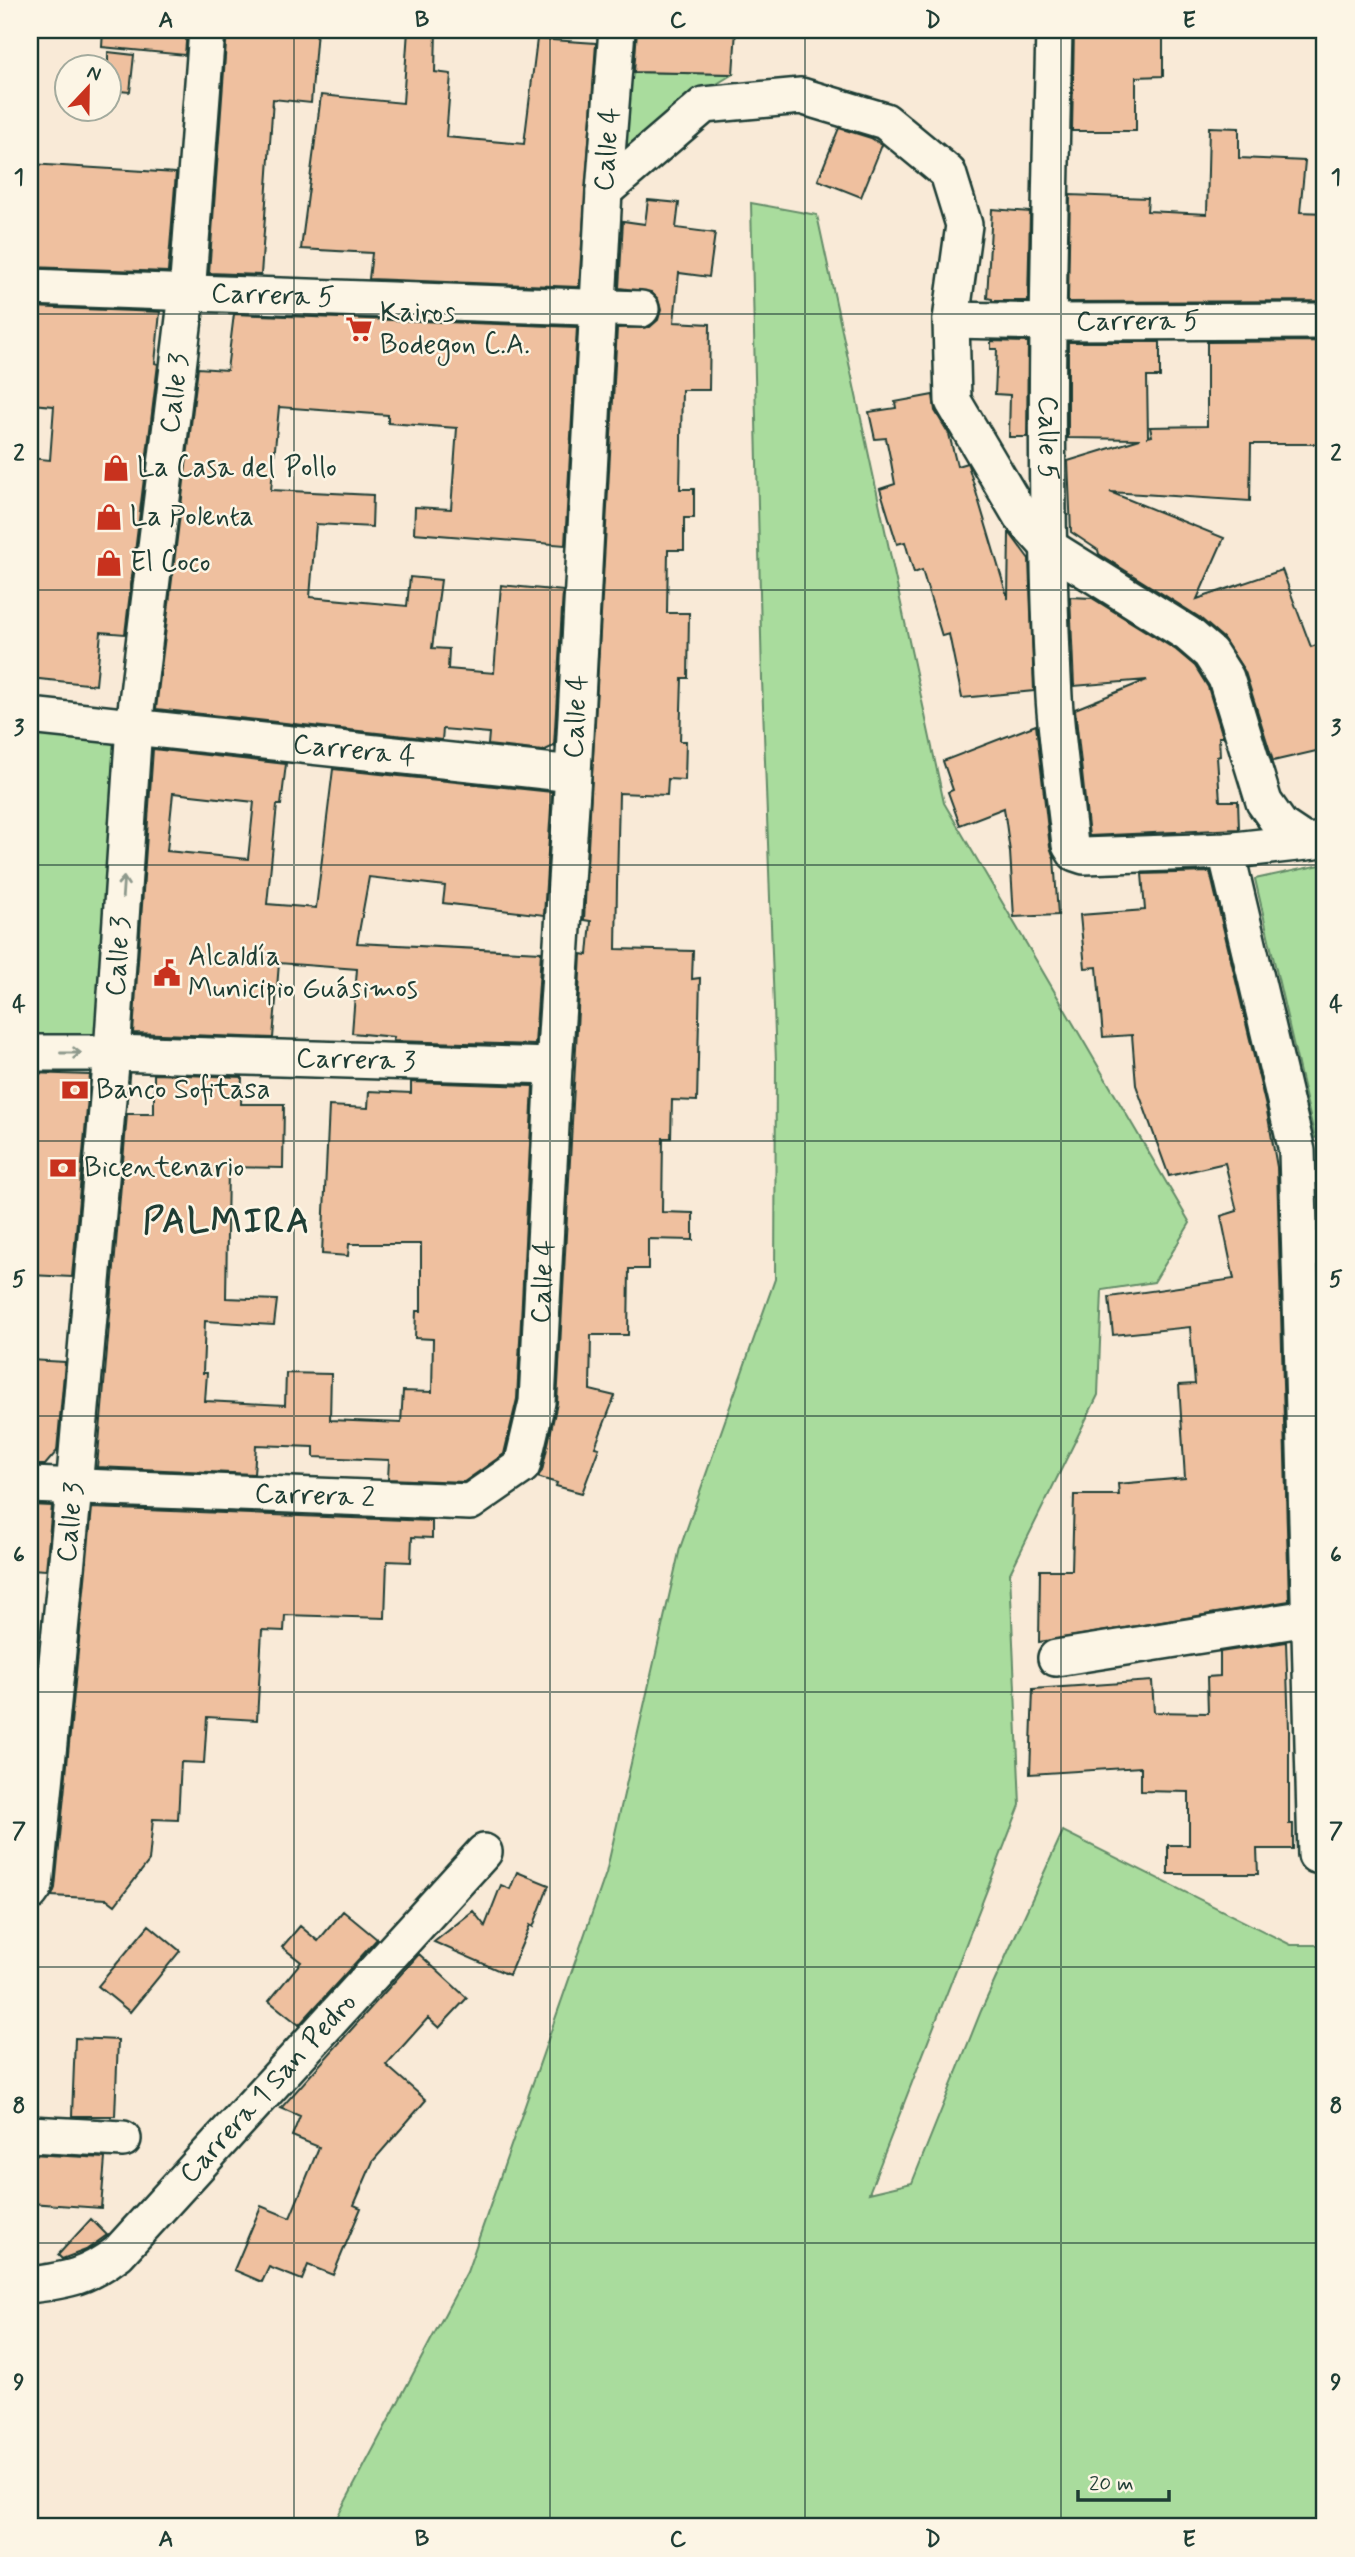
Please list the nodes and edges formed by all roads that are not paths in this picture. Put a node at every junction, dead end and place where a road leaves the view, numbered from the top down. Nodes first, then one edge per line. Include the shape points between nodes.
1 (208, 30) edge
2 (617, 30) edge
3 (1054, 30) edge
4 (604, 191) junction
5 (30, 288) edge
6 (187, 294) junction
7 (598, 307) junction
8 (641, 309) dead end
9 (951, 320) junction
10 (1325, 321) edge
11 (1048, 322) junction
12 (1049, 547) junction
13 (30, 716) edge
14 (134, 726) junction
15 (573, 774) junction
16 (1315, 841) edge
17 (1226, 851) junction
18 (30, 1053) edge
19 (112, 1053) junction
20 (554, 1066) junction
21 (1311, 1147) edge
22 (537, 1402) joint
23 (30, 1485) edge
24 (74, 1488) junction
25 (1308, 1618) junction
26 (1056, 1658) dead end
27 (484, 1852) dead end
28 (1316, 1855) dead end
29 (32, 1890) edge
30 (30, 2134) edge
31 (123, 2138) dead end
32 (30, 2285) edge

1 - 6 street, Calle 3
2 - 4 street, Calle 4
3 - 11 street, Calle 5
4 - 7 street, Calle 4
4 - 9 street via 704,105 801,96 885,121 948,173 964,225
5 - 6 street, Carrera 5
6 - 7 street, Carrera 5
6 - 14 street, Calle 3
7 - 8 street, Carrera 5
7 - 15 street, Calle 4
9 - 11 street, Carrera 5
9 - 12 street via 953,401 1021,516
10 - 11 street, Carrera 5
11 - 12 street, Calle 5
12 - 16 street via 1188,634 1210,653 1226,678 1264,802 1281,826
12 - 17 street, Calle 5 via 1055,699 1070,845 1084,856
13 - 14 street, Carrera 4
14 - 15 street, Carrera 4
19 -> 14 street, Calle 3
15 - 20 street, Calle 4
16 - 17 street
17 - 21 street
18 -> 19 street, Carrera 3
19 - 20 street, Carrera 3
19 - 24 street, Calle 3
20 - 22 street, Calle 4
21 - 25 street
22 - 24 street, Carrera 2 via 523,1466 470,1502
23 - 24 street, Carrera 2
24 - 29 street, Calle 3
25 - 26 street
25 - 28 street
27 - 32 street, Carrera 1 San Pedro via 118,2253 95,2270 68,2280
30 - 31 street

